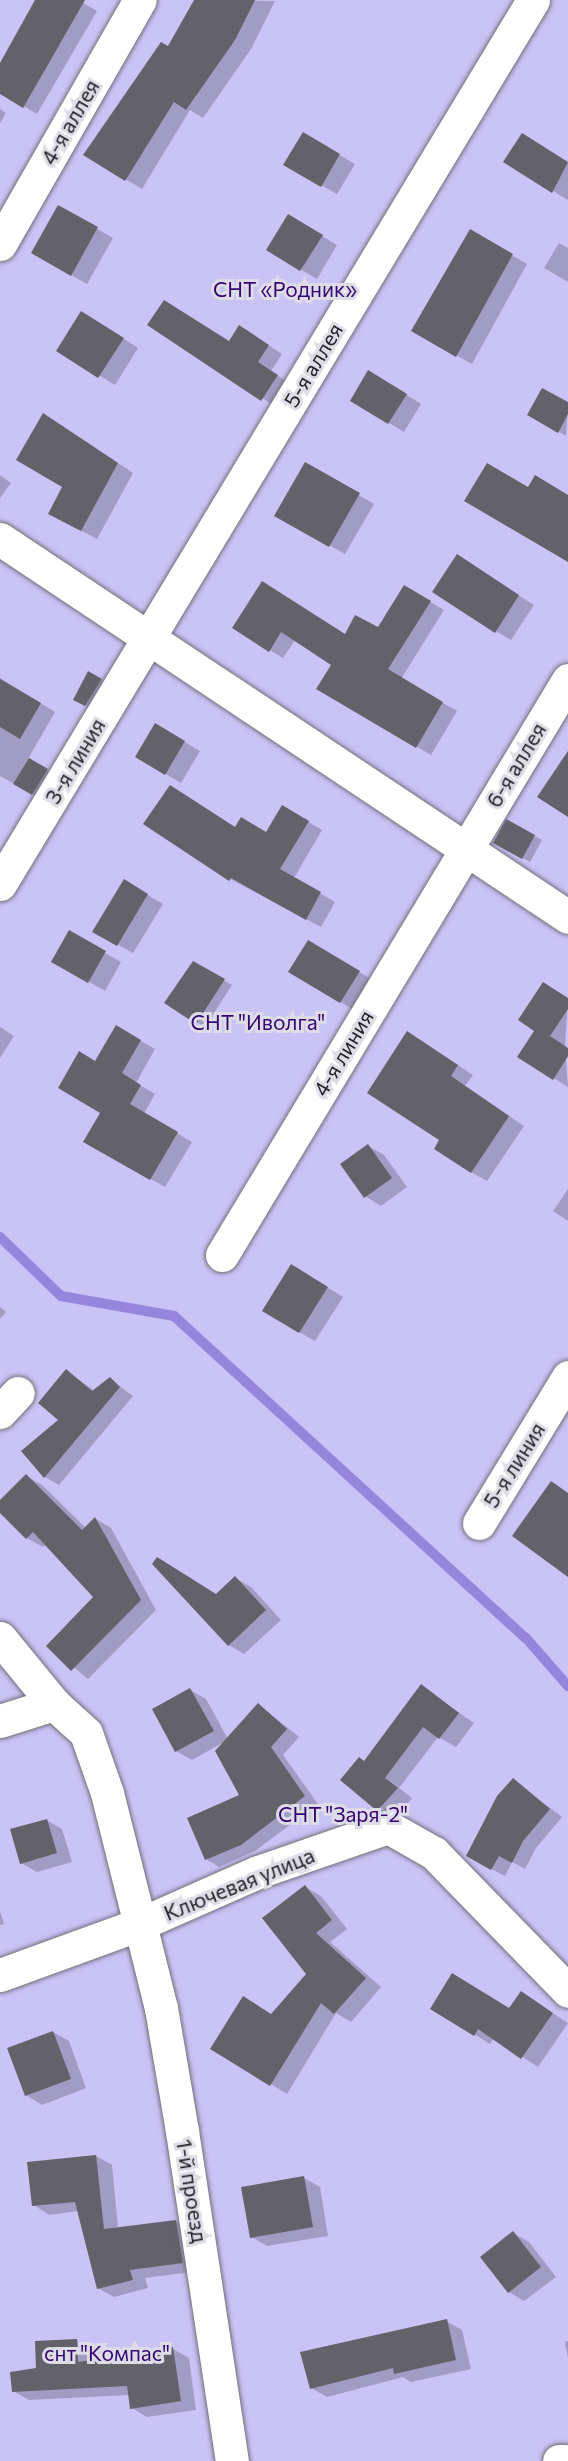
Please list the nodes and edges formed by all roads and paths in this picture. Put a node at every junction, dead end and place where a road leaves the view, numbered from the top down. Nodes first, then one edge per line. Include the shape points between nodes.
1 (140, 0) edge
2 (533, 0) edge
3 (0, 244) edge
4 (0, 539) edge
5 (150, 638) junction
6 (568, 680) edge
7 (464, 850) junction
8 (0, 884) edge
9 (568, 917) edge
10 (222, 1255) dead end
11 (568, 1377) edge
12 (478, 1523) dead end
13 (0, 1638) edge
14 (54, 1704) junction
15 (0, 1721) edge
16 (140, 1924) junction
17 (0, 1975) edge
18 (568, 1991) edge
19 (232, 2461) edge
20 (559, 2461) edge
21 (564, 2461) edge

1 - 3 street, 4-я аллея
2 - 5 street, 5-я аллея
4 - 5 street
5 - 7 street
5 - 8 street, 3-я линия
6 - 7 street, 6-я аллея
7 - 9 street
7 - 10 street, 4-я линия
11 - 12 street, 5-я линия
13 - 14 street, Ключевая улица
14 - 15 street
14 - 16 street, Ключевая улица via 86,1733 107,1793
16 - 17 street
16 - 18 street, Ключевая улица via 258,1872 388,1827 434,1853
16 - 19 street, 1-й проезд via 182,2131
20 - 21 street

